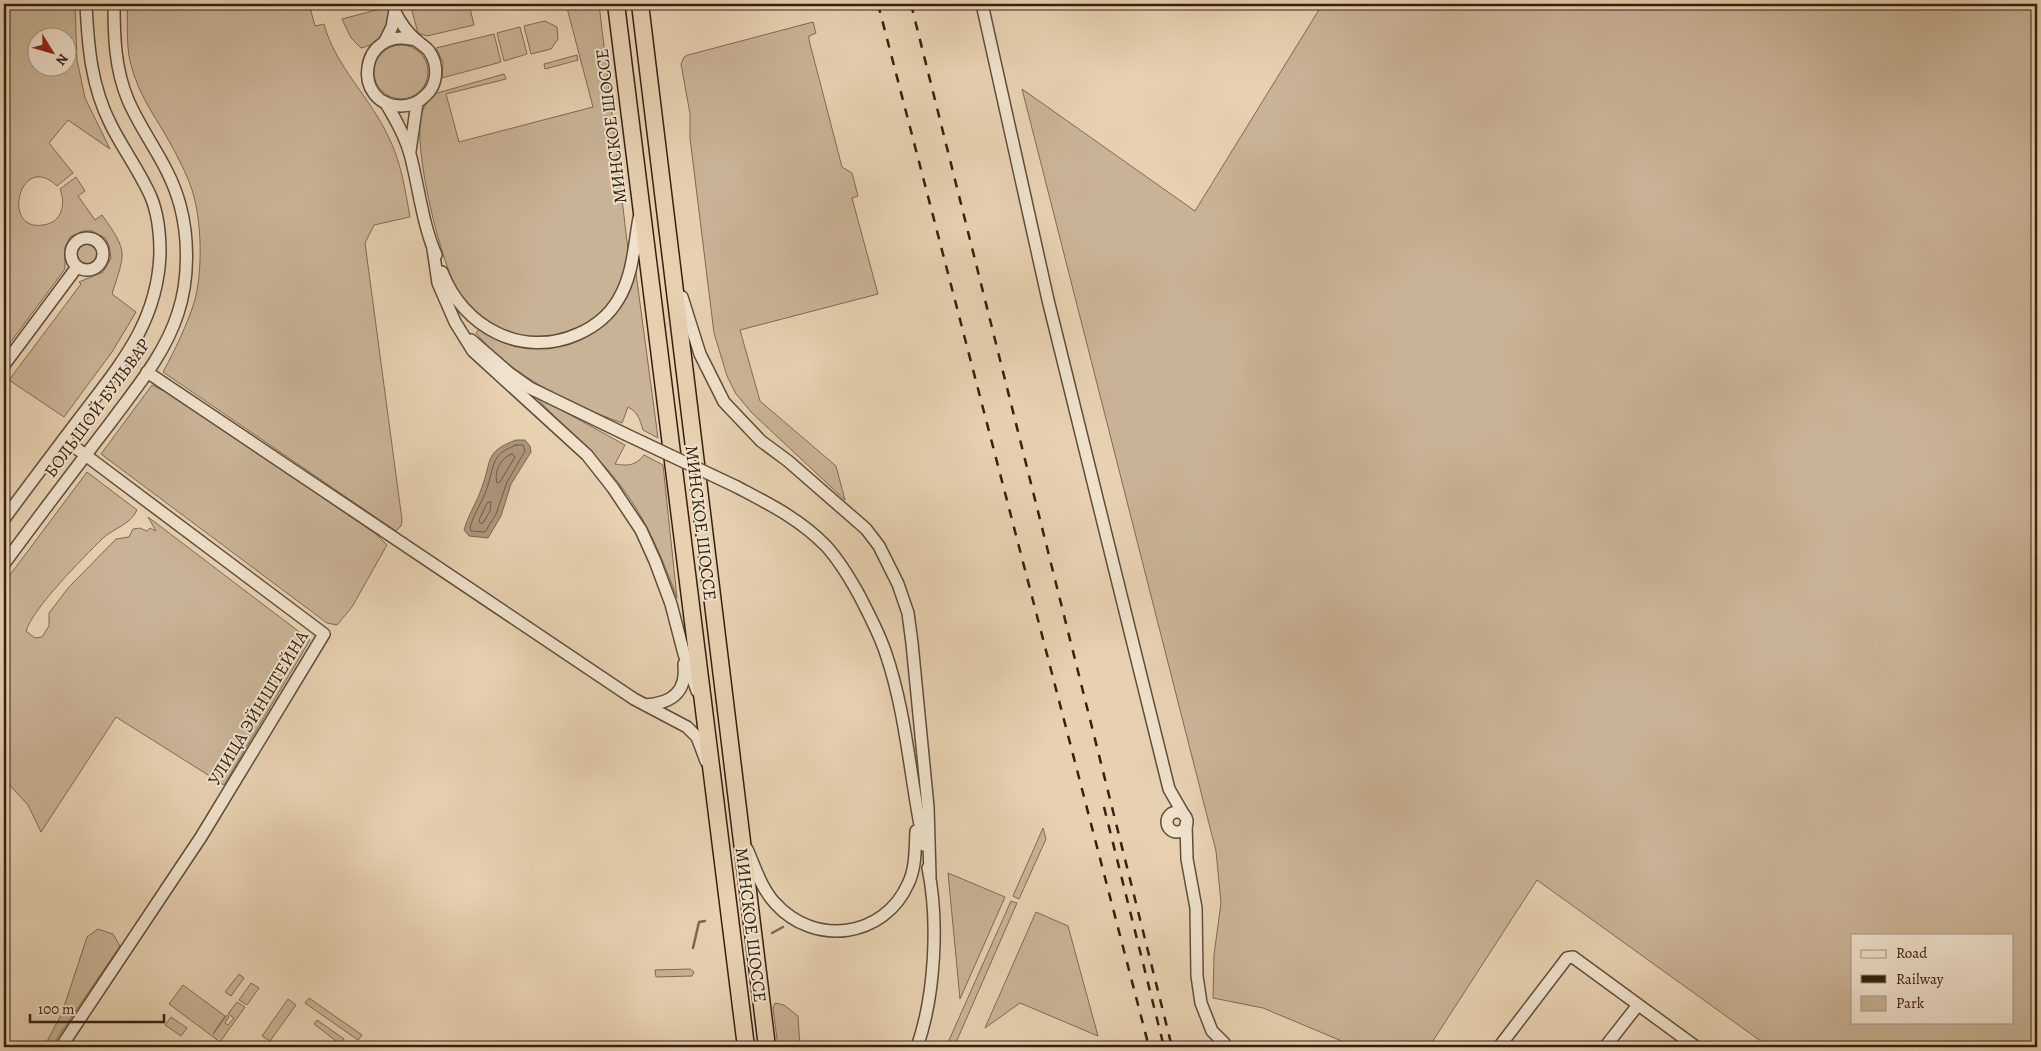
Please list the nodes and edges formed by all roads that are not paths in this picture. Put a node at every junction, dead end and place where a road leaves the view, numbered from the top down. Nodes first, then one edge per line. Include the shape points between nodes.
1 (86, 4) edge
2 (114, 4) edge
3 (616, 4) edge
4 (640, 4) edge
5 (982, 4) edge
6 (394, 8) edge
7 (415, 40) junction
8 (385, 41) junction
9 (385, 102) junction
10 (417, 103) junction
11 (410, 152) junction
12 (640, 202) junction
13 (668, 244) junction
14 (433, 249) junction
15 (78, 267) dead end
16 (461, 330) junction
17 (4, 365) edge
18 (147, 372) junction
19 (64, 438) junction
20 (86, 454) junction
21 (4, 519) edge
22 (4, 564) edge
23 (684, 654) junction
24 (646, 705) junction
25 (705, 714) junction
26 (712, 776) junction
27 (1169, 788) junction
28 (917, 812) junction
29 (1185, 820) junction
30 (1169, 824) junction
31 (739, 829) junction
32 (1187, 859) junction
33 (930, 876) junction
34 (1638, 1005) junction
35 (1227, 1046) edge
36 (61, 1047) edge
37 (746, 1047) edge
38 (767, 1047) edge
39 (917, 1047) edge
40 (1499, 1047) edge
41 (1606, 1047) edge
42 (1696, 1047) edge

1 - 19 street, БОЛЬШОЙ БУЛЬВАР via 91,71 110,123 152,198 160,238 159,265 156,290 143,328
2 - 18 street, БОЛЬШОЙ БУЛЬВАР via 115,54 121,80 137,119 166,164 185,230 186,274 179,312
3 - 12 highway, МИНСКОЕ ШОССЕ
4 - 13 highway, МИНСКОЕ ШОССЕ
5 - 27 street via 1048,300
6 - 7 street
6 - 8 street via 392,27
7 - 8 street
7 - 10 street via 430,52 436,68 433,85
8 - 9 street via 370,56 367,76 373,91
9 - 10 street via 396,106
9 - 11 street
10 - 11 street
11 - 14 street
12 - 14 street via 629,273 618,301 587,330 557,341 525,342 509,339 486,328 454,296
12 - 25 highway, МИНСКОЕ ШОССЕ
13 - 31 highway, МИНСКОЕ ШОССЕ
13 - 33 street via 700,354 724,402 761,441 866,529 879,546 898,584 908,614 912,643 928,807
14 - 16 street via 438,283
15 - 17 street
16 - 23 street via 482,362 587,455 613,488 655,561
16 - 28 street, bridge via 530,388 778,508 826,546 851,580 886,651 899,702
18 - 20 street, БОЛЬШОЙ БУЛЬВАР
18 - 24 street
19 - 20 street, УЛИЦА ЭЙНШТЕЙНА
19 - 21 street, БОЛЬШОЙ БУЛЬВАР
20 - 22 street, БОЛЬШОЙ БУЛЬВАР
20 - 36 street, УЛИЦА ЭЙНШТЕЙНА via 324,634 201,837
23 - 24 street via 683,684 675,696 664,703
23 - 25 street
24 - 26 street via 687,727 697,738
25 - 26 highway, МИНСКОЕ ШОССЕ
26 - 37 highway, МИНСКОЕ ШОССЕ
27 - 29 street
27 - 30 street
28 - 31 street via 914,865 909,883 900,898 878,920 846,931 815,929 786,914 759,878
28 - 33 street
29 - 30 street via 1180,831
29 - 30 street via 1175,812
29 - 32 street
30 - 32 street
31 - 38 highway, МИНСКОЕ ШОССЕ
32 - 35 street via 1196,908 1197,976 1201,1003 1212,1031
33 - 39 street via 932,970
34 - 40 street via 1574,957 1567,958
34 - 41 street
34 - 42 street

